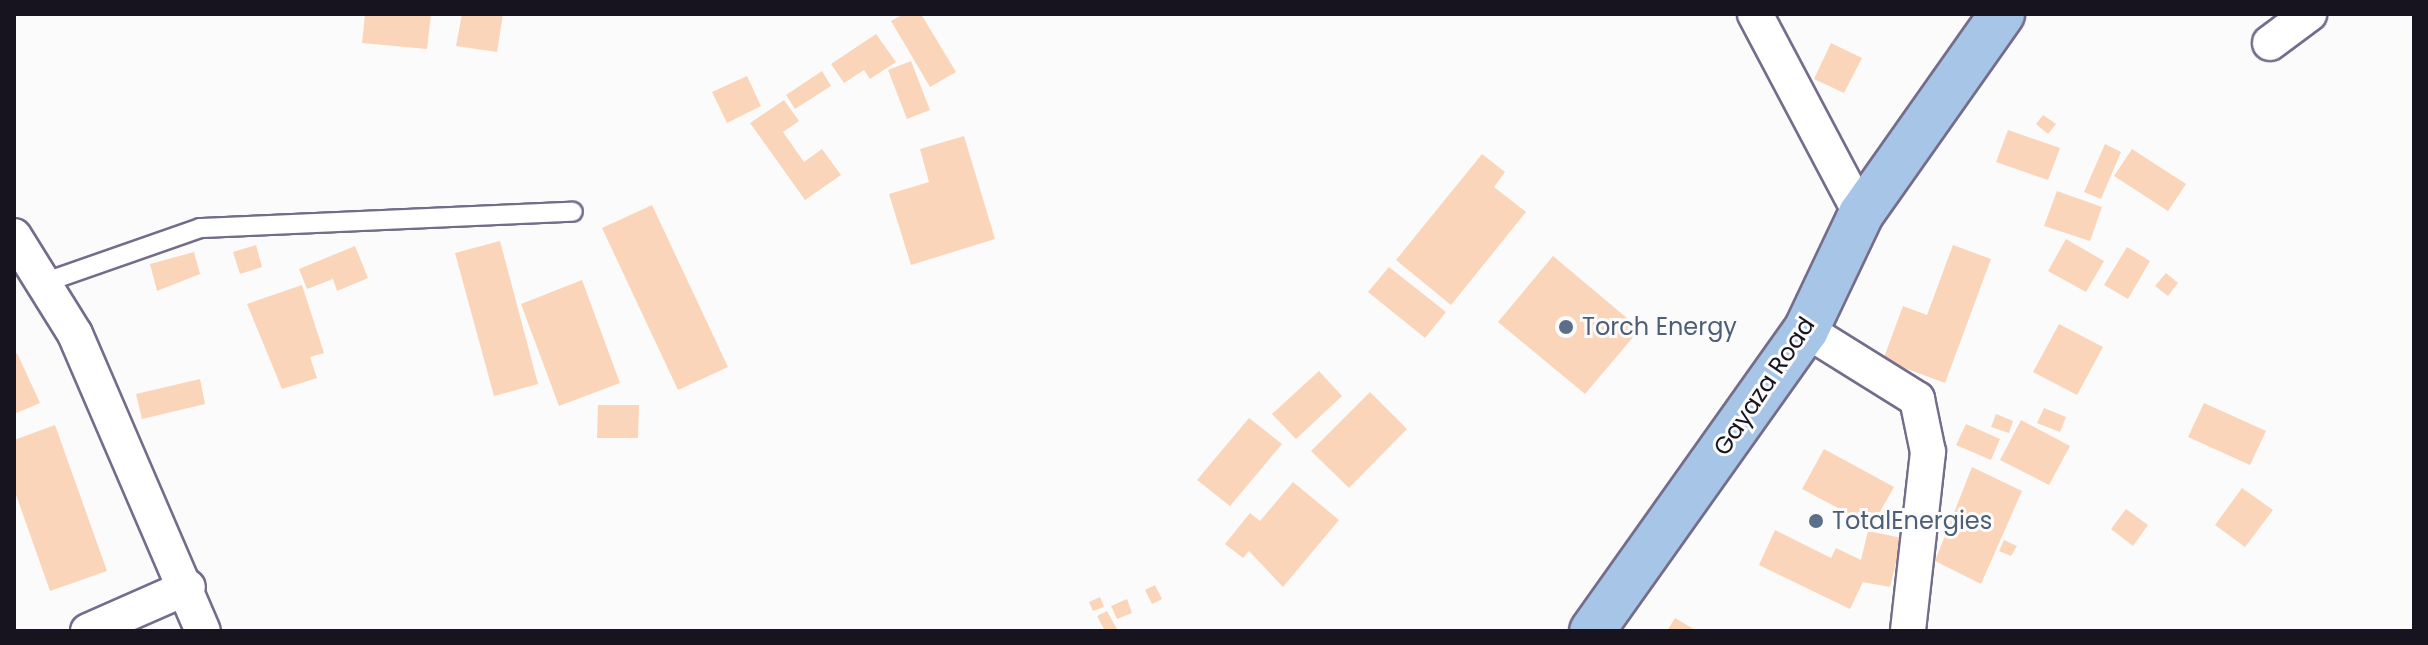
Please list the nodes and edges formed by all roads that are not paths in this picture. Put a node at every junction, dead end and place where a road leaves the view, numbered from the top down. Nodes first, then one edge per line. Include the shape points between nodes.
1 (1755, 14) edge
2 (2002, 14) edge
3 (2309, 14) edge
4 (2270, 43) dead end
5 (573, 212) dead end
6 (1861, 214) junction
7 (14, 236) edge
8 (43, 283) junction
9 (1806, 330) junction
10 (188, 587) junction
11 (88, 631) edge
12 (203, 631) edge
13 (1592, 631) edge
14 (1908, 631) edge

1 - 6 street
2 - 6 main road, Gayaza Road
3 - 4 street
5 - 8 lane via 200,228
6 - 9 main road, Gayaza Road
7 - 8 street
8 - 10 street via 75,334
9 - 13 main road, Gayaza Road
9 - 14 street via 1917,399 1928,452
10 - 11 street
10 - 12 street

